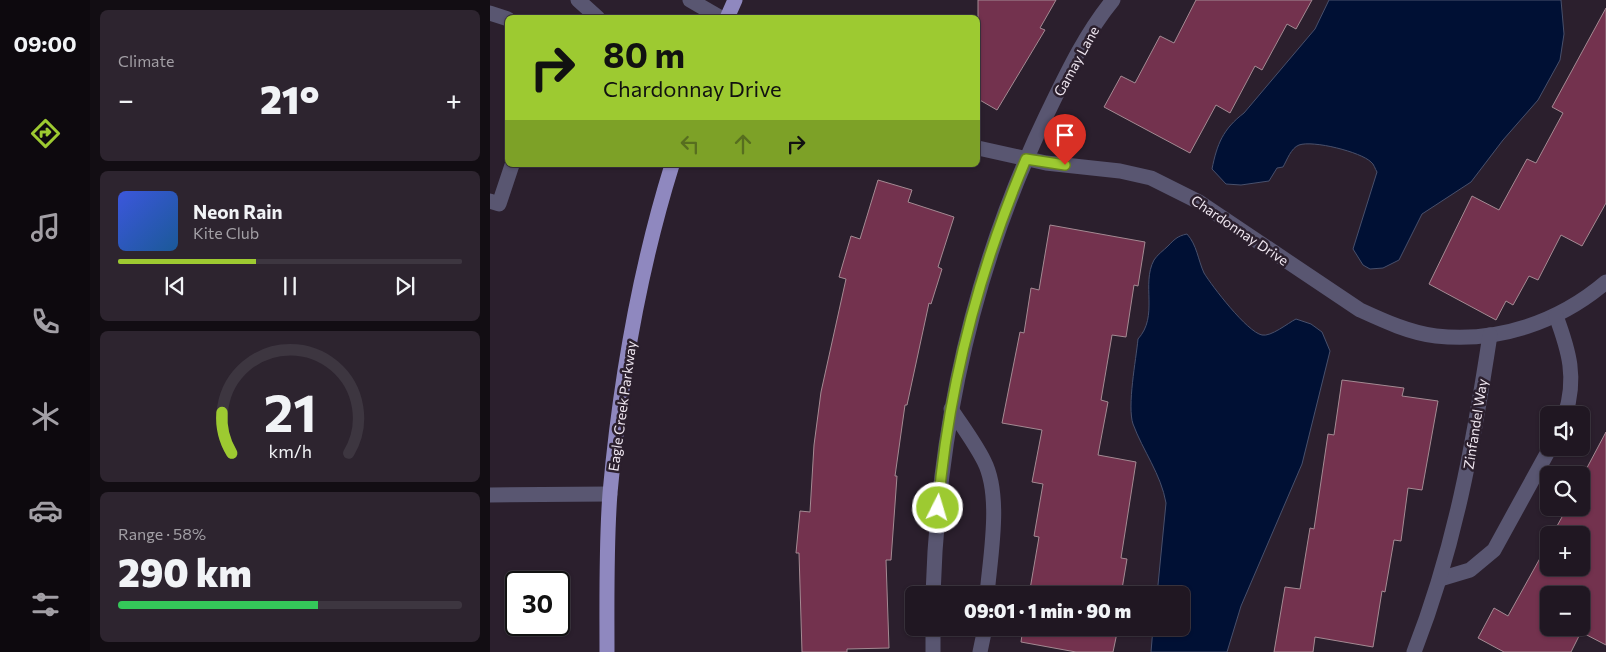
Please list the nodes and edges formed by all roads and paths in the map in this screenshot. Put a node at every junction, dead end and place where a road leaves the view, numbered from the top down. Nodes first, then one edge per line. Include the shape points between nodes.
1 (578, 0) edge
2 (690, 0) edge
3 (735, 0) edge
4 (1113, 0) edge
5 (490, 13) edge
6 (595, 15) edge
7 (716, 15) edge
8 (728, 15) edge
9 (505, 18) edge
10 (980, 148) edge
11 (1026, 159) junction
12 (511, 167) edge
13 (671, 167) edge
14 (490, 201) edge
15 (1606, 282) edge
16 (1556, 316) junction
17 (1490, 335) junction
18 (1567, 406) edge
19 (951, 409) junction
20 (1546, 456) edge
21 (610, 494) junction
22 (490, 495) edge
23 (1440, 579) junction
24 (934, 586) edge
25 (989, 586) edge
26 (933, 636) edge
27 (983, 636) edge
28 (607, 652) edge
29 (933, 652) edge
30 (980, 652) edge
31 (1414, 652) edge

1 - 6 street
2 - 7 street
3 - 8 main road
4 - 11 street, Gamay Lane via 1083,45
5 - 9 street
10 - 11 street, Chardonnay Drive
11 - 17 street, Chardonnay Drive via 1151,178 1199,202 1349,304 1385,322 1436,336
11 - 19 street, Gamay Lane via 994,240
12 - 14 street via 499,204
13 - 21 main road, Eagle Creek Parkway via 644,270
15 - 16 street
16 - 17 street via 1517,330
16 - 18 street via 1570,359 1571,388
17 - 23 street, Zinfandel Way via 1466,480
19 - 24 street, Gamay Lane via 940,481
19 - 25 street via 989,474 993,509
20 - 23 street via 1494,550 1470,570
21 - 22 street
21 - 28 main road, Eagle Creek Parkway
23 - 31 street, Zinfandel Way
26 - 29 street
27 - 30 street

